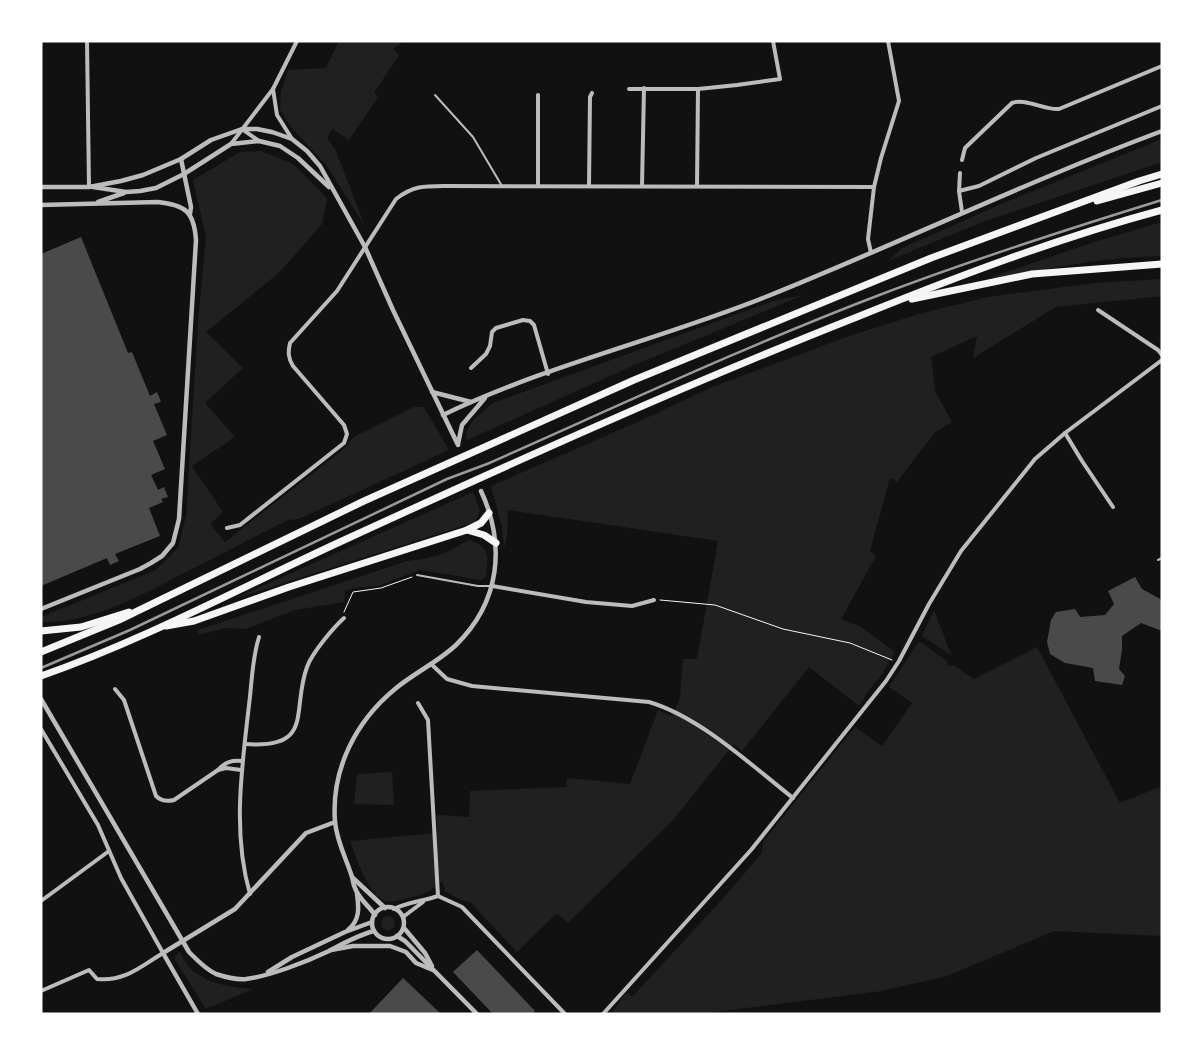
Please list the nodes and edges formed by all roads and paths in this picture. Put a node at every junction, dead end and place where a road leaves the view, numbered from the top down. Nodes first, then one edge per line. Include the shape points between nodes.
1 (87, 41) edge
2 (297, 41) edge
3 (773, 41) edge
4 (888, 41) edge
5 (1162, 66) edge
6 (644, 88) junction
7 (273, 89) junction
8 (629, 89) dead end
9 (698, 89) junction
10 (592, 93) dead end
11 (435, 94) dead end
12 (538, 95) dead end
13 (1162, 106) edge
14 (242, 129) junction
15 (1162, 131) edge
16 (292, 139) junction
17 (259, 141) junction
18 (232, 144) junction
19 (181, 159) junction
20 (962, 160) dead end
21 (960, 173) dead end
22 (184, 174) junction
23 (1162, 174) edge
24 (1162, 183) edge
25 (502, 186) junction
26 (538, 186) junction
27 (589, 186) junction
28 (642, 186) junction
29 (697, 186) junction
30 (41, 187) edge
31 (89, 187) junction
32 (874, 187) junction
33 (332, 189) junction
34 (959, 191) junction
35 (126, 192) junction
36 (95, 203) junction
37 (41, 204) edge
38 (1162, 210) edge
39 (1058, 211) junction
40 (962, 212) junction
41 (190, 214) junction
42 (365, 248) junction
43 (871, 253) junction
44 (1162, 264) edge
45 (890, 304) junction
46 (1098, 310) dead end
47 (1162, 355) edge
48 (1162, 360) edge
49 (471, 368) dead end
50 (548, 374) junction
51 (432, 392) junction
52 (486, 397) junction
53 (473, 402) junction
54 (444, 415) junction
55 (1065, 433) junction
56 (481, 491) dead end
57 (1113, 507) dead end
58 (489, 513) junction
59 (227, 528) dead end
60 (467, 530) junction
61 (496, 542) junction
62 (1162, 558) edge
63 (1158, 560) dead end
64 (417, 575) joint
65 (492, 586) junction
66 (654, 600) joint
67 (146, 607) junction
68 (41, 609) edge
69 (344, 618) joint
70 (156, 628) junction
71 (41, 631) edge
72 (259, 637) dead end
73 (41, 652) edge
74 (898, 661) junction
75 (431, 664) junction
76 (41, 676) edge
77 (115, 689) dead end
78 (41, 699) edge
79 (418, 703) dead end
80 (41, 728) edge
81 (245, 744) junction
82 (242, 761) junction
83 (218, 770) junction
84 (241, 770) junction
85 (793, 798) junction
86 (335, 822) junction
87 (109, 851) junction
88 (352, 877) junction
89 (357, 892) junction
90 (250, 894) junction
91 (438, 896) junction
92 (425, 900) junction
93 (41, 901) edge
94 (385, 908) junction
95 (394, 908) junction
96 (375, 915) junction
97 (403, 917) junction
98 (372, 922) junction
99 (404, 928) junction
100 (374, 931) junction
101 (345, 932) junction
102 (397, 936) junction
103 (328, 951) junction
104 (163, 953) junction
105 (434, 970) junction
106 (263, 975) junction
107 (41, 991) edge
108 (198, 1014) edge
109 (477, 1014) edge
110 (565, 1014) edge
111 (603, 1014) edge

1 - 31 street
2 - 7 street
3 - 9 street via 780,79
4 - 32 street via 899,101
5 - 20 street via 1059,109 1018,101 1012,103 965,148
6 - 8 street
6 - 9 street
6 - 28 street
7 - 14 street
7 - 16 street via 277,115
9 - 29 street
10 - 27 street
11 - 25 lane via 473,137
12 - 26 street
13 - 34 street via 1036,158 979,186
14 - 16 street via 257,128
14 - 17 street
14 - 18 street
14 - 19 street via 211,140
15 - 40 street
16 - 33 street via 320,166
17 - 18 street
17 - 33 street via 280,146
18 - 22 street
19 - 22 street
19 - 31 street via 143,175
21 - 34 street
22 - 35 street via 156,188
22 - 41 street
23 - 39 highway
24 - 39 highway
25 - 26 street
25 - 42 street via 420,186 407,191 396,199
26 - 27 street
27 - 28 street
28 - 29 street
29 - 32 street
30 - 31 street
31 - 35 street
32 - 43 street via 868,239
33 - 42 street
34 - 40 street
35 - 36 street
36 - 37 street
36 - 41 street via 176,204
38 - 45 highway via 1019,256
39 - 67 highway via 931,258 634,380 364,501
40 - 43 street
41 - 68 street via 196,240 177,530 162,556 151,563
42 - 51 street
42 - 59 street via 337,291 290,343 288,350 293,366 344,425 347,434 344,443 240,525
43 - 50 street via 758,300
44 - 45 highway via 1032,274
45 - 70 highway via 588,429
46 - 47 street
48 - 55 street
49 - 50 street via 486,354 496,328 523,320 534,325
50 - 52 street
51 - 53 street
51 - 54 street
52 - 53 street
52 - 54 street via 462,425 458,445
53 - 54 street
55 - 57 street
55 - 74 street via 1035,459 961,551
56 - 58 street
58 - 60 highway
58 - 61 street
60 - 61 highway
60 - 70 highway via 194,621
61 - 65 street
62 - 63 lane
64 - 65 lane
64 - 69 path via 381,588 353,592 344,610
65 - 66 street via 586,602 632,606
65 - 75 street via 479,617 469,631
66 - 74 path via 715,605 783,630 850,643
67 - 71 highway via 81,627
67 - 73 highway
69 - 81 street via 308,664 293,732 277,742
70 - 76 highway
72 - 81 street via 254,654
74 - 85 street via 886,681
75 - 85 street via 447,679 472,686 664,706 726,745
75 - 86 street via 396,688 362,723 349,745 339,773
77 - 83 street via 124,700 159,799 166,802 174,800
78 - 106 street via 189,952 202,966 229,978
79 - 91 street via 428,720 431,748
80 - 87 street via 98,825
81 - 82 street
82 - 83 street via 228,762
82 - 84 street
83 - 84 street
84 - 90 street via 242,857
85 - 111 street via 751,850
86 - 88 street via 339,844
86 - 90 street via 306,833
87 - 93 street
87 - 104 street
88 - 89 street
88 - 94 street
89 - 96 street
89 - 101 street via 358,915
90 - 104 street via 234,909
91 - 92 street
91 - 110 street via 462,907
92 - 95 street
92 - 97 street
94 - 95 street
94 - 96 street
95 - 97 street
96 - 98 street
97 - 99 street
98 - 100 street
98 - 101 street
99 - 102 street
99 - 105 street via 425,953
100 - 102 street via 384,939
100 - 103 street
101 - 106 street
102 - 105 street
103 - 105 street via 353,946 390,946
103 - 106 street
104 - 107 street via 121,978 97,979 89,970
104 - 108 street
105 - 109 street

